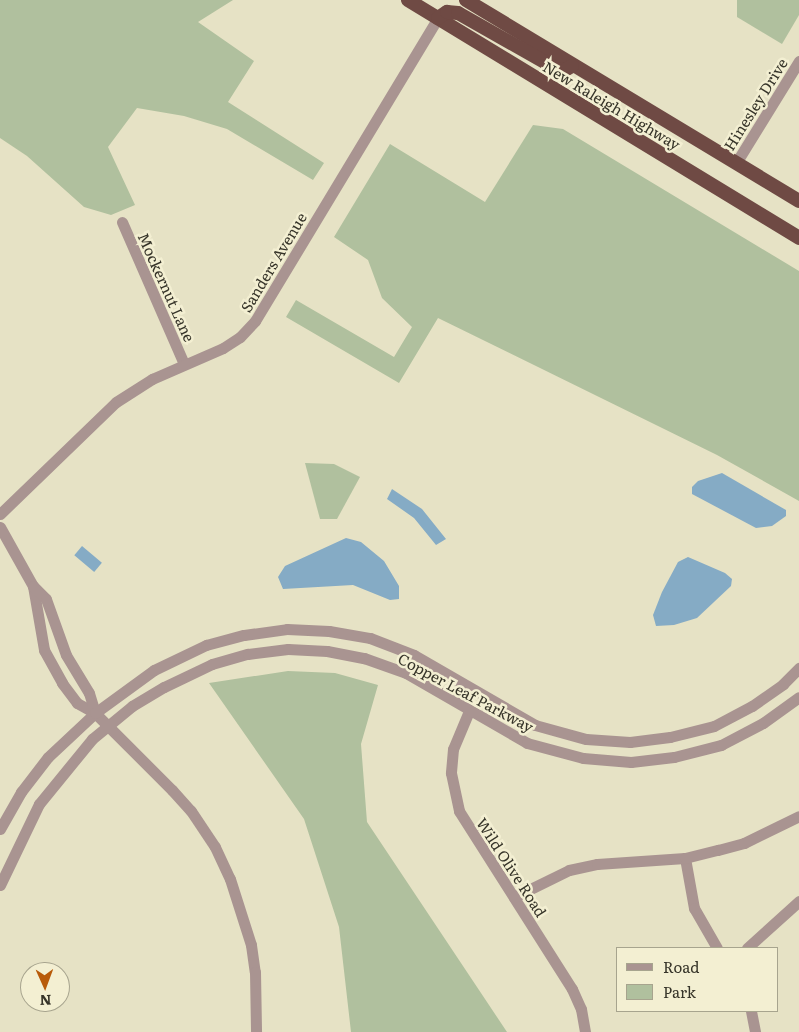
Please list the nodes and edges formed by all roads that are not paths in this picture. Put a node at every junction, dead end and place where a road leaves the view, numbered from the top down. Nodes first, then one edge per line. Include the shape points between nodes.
1 (408, 0) edge
2 (466, 0) edge
3 (438, 18) junction
4 (799, 61) edge
5 (572, 66) junction
6 (736, 163) junction
7 (799, 201) edge
8 (122, 222) dead end
9 (799, 238) edge
10 (184, 364) junction
11 (0, 514) edge
12 (0, 527) edge
13 (33, 586) junction
14 (799, 668) edge
15 (799, 697) edge
16 (469, 711) junction
17 (95, 713) junction
18 (107, 726) junction
19 (799, 816) edge
20 (0, 830) edge
21 (685, 858) junction
22 (0, 885) edge
23 (514, 897) junction
24 (799, 901) edge
25 (716, 947) edge
26 (748, 947) edge
27 (751, 1012) edge
28 (256, 1032) edge
29 (584, 1032) edge
30 (755, 1032) edge

1 - 3 highway, New Raleigh Highway
2 - 5 highway, New Raleigh Highway
3 - 5 highway via 447,12 458,13 557,68 565,70
3 - 9 highway, New Raleigh Highway
3 - 10 street, Sanders Avenue via 255,321 240,337 223,348
4 - 6 street, Hinesley Drive
5 - 6 highway, New Raleigh Highway
6 - 7 highway, New Raleigh Highway
8 - 10 street, Mockernut Lane
10 - 11 street, Sanders Avenue via 116,402
12 - 13 street
13 - 17 street via 46,599 66,655 89,693
13 - 17 street via 44,650 77,703
14 - 17 street, Copper Leaf Parkway via 784,684 752,706 714,726 670,737 630,742 586,739 535,725 414,655 370,638 288,629 244,635 206,646 154,670
15 - 16 street, Copper Leaf Parkway via 763,723 721,745 674,757 631,762 583,758 527,743
16 - 18 street, Copper Leaf Parkway via 406,673 364,658 327,651 288,649 248,654 212,664 164,687
16 - 23 street, Wild Olive Road via 453,749 453,793 467,827
17 - 18 street
17 - 20 street, Copper Leaf Parkway via 48,757 21,792
18 - 22 street, Copper Leaf Parkway via 64,771 39,804
18 - 28 street via 191,811 215,847 230,879 251,945
19 - 21 street via 744,843
21 - 23 street via 597,864 569,870
21 - 25 street via 694,908
23 - 29 street, Wild Olive Road via 572,989 580,1008
24 - 26 street
27 - 30 street

